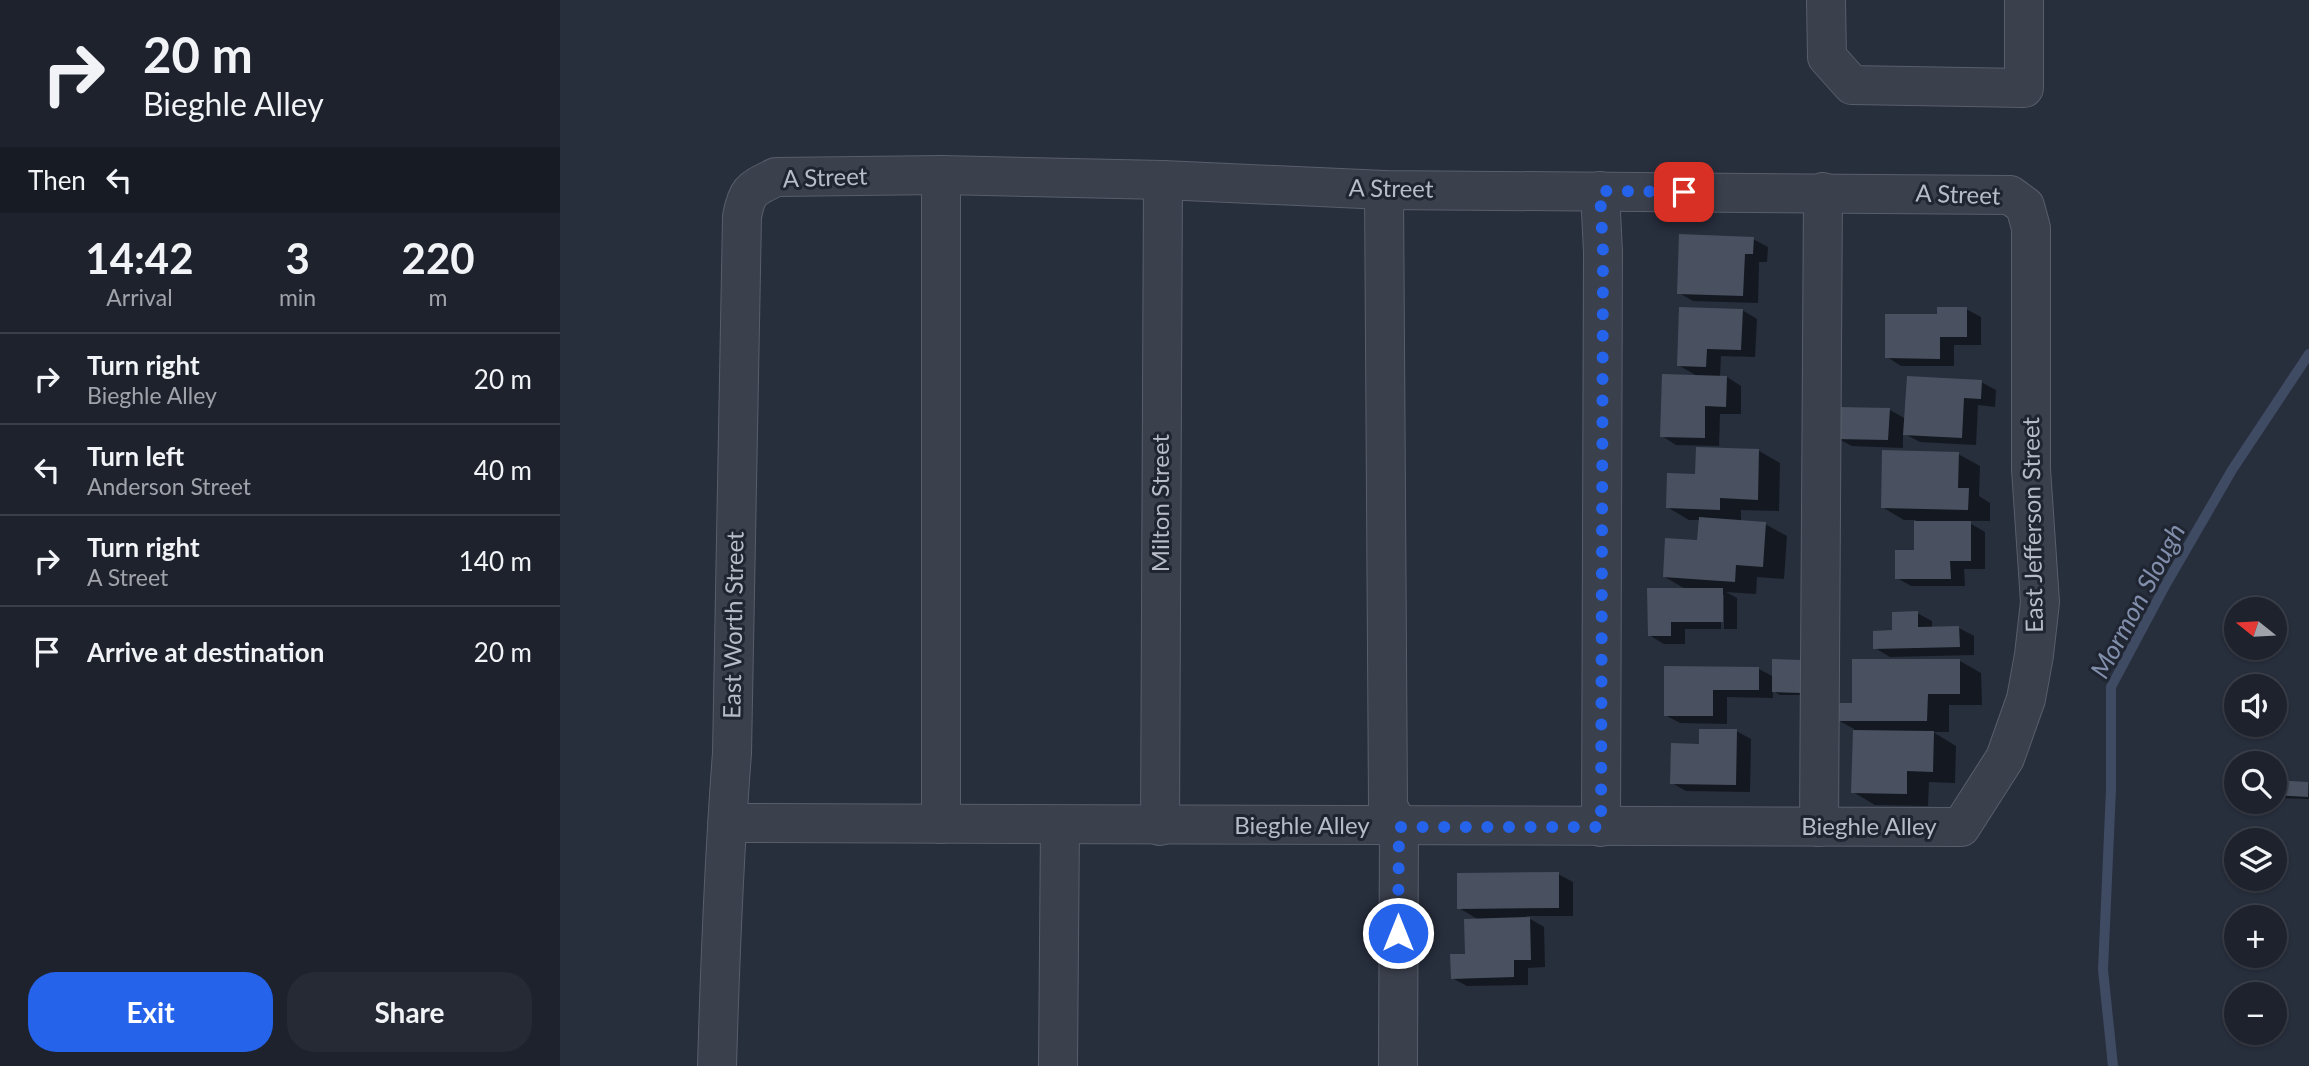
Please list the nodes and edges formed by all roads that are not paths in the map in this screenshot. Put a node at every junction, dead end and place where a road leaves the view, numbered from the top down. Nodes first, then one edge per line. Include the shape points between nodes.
1 (1826, 0) edge
2 (2024, 0) edge
3 (941, 175) junction
4 (1163, 180) junction
5 (756, 187) joint
6 (1384, 190) junction
7 (1600, 191) junction
8 (1823, 192) junction
9 (2025, 206) joint
10 (727, 823) junction
11 (941, 824) junction
12 (1060, 825) junction
13 (1160, 826) junction
14 (1399, 827) junction
15 (1601, 827) junction
16 (1819, 827) junction
17 (1961, 827) joint
18 (718, 1066) edge
19 (1058, 1066) edge
20 (1398, 1066) edge

1 - 2 street via 1827,57 1852,85 2024,88
3 - 4 street, A Street
3 - 5 street, A Street via 776,177
3 - 11 street
4 - 6 street, A Street
4 - 13 street, Milton Street
5 - 10 street, East Worth Street via 746,198 742,217
6 - 7 street, A Street
6 - 14 street via 1388,806
7 - 8 street, A Street
7 - 15 street
8 - 9 street, A Street via 2010,195
8 - 16 street
9 - 17 street, East Jefferson Street via 2031,228 2031,469 2040,602 2026,699 2005,758
10 - 11 street, Bieghle Alley
10 - 18 street, East Worth Street
11 - 12 street, Bieghle Alley
12 - 13 street, Bieghle Alley
12 - 19 street
13 - 14 street, Bieghle Alley
14 - 15 street, Bieghle Alley
14 - 20 street
15 - 16 street, Bieghle Alley
16 - 17 street, Bieghle Alley

